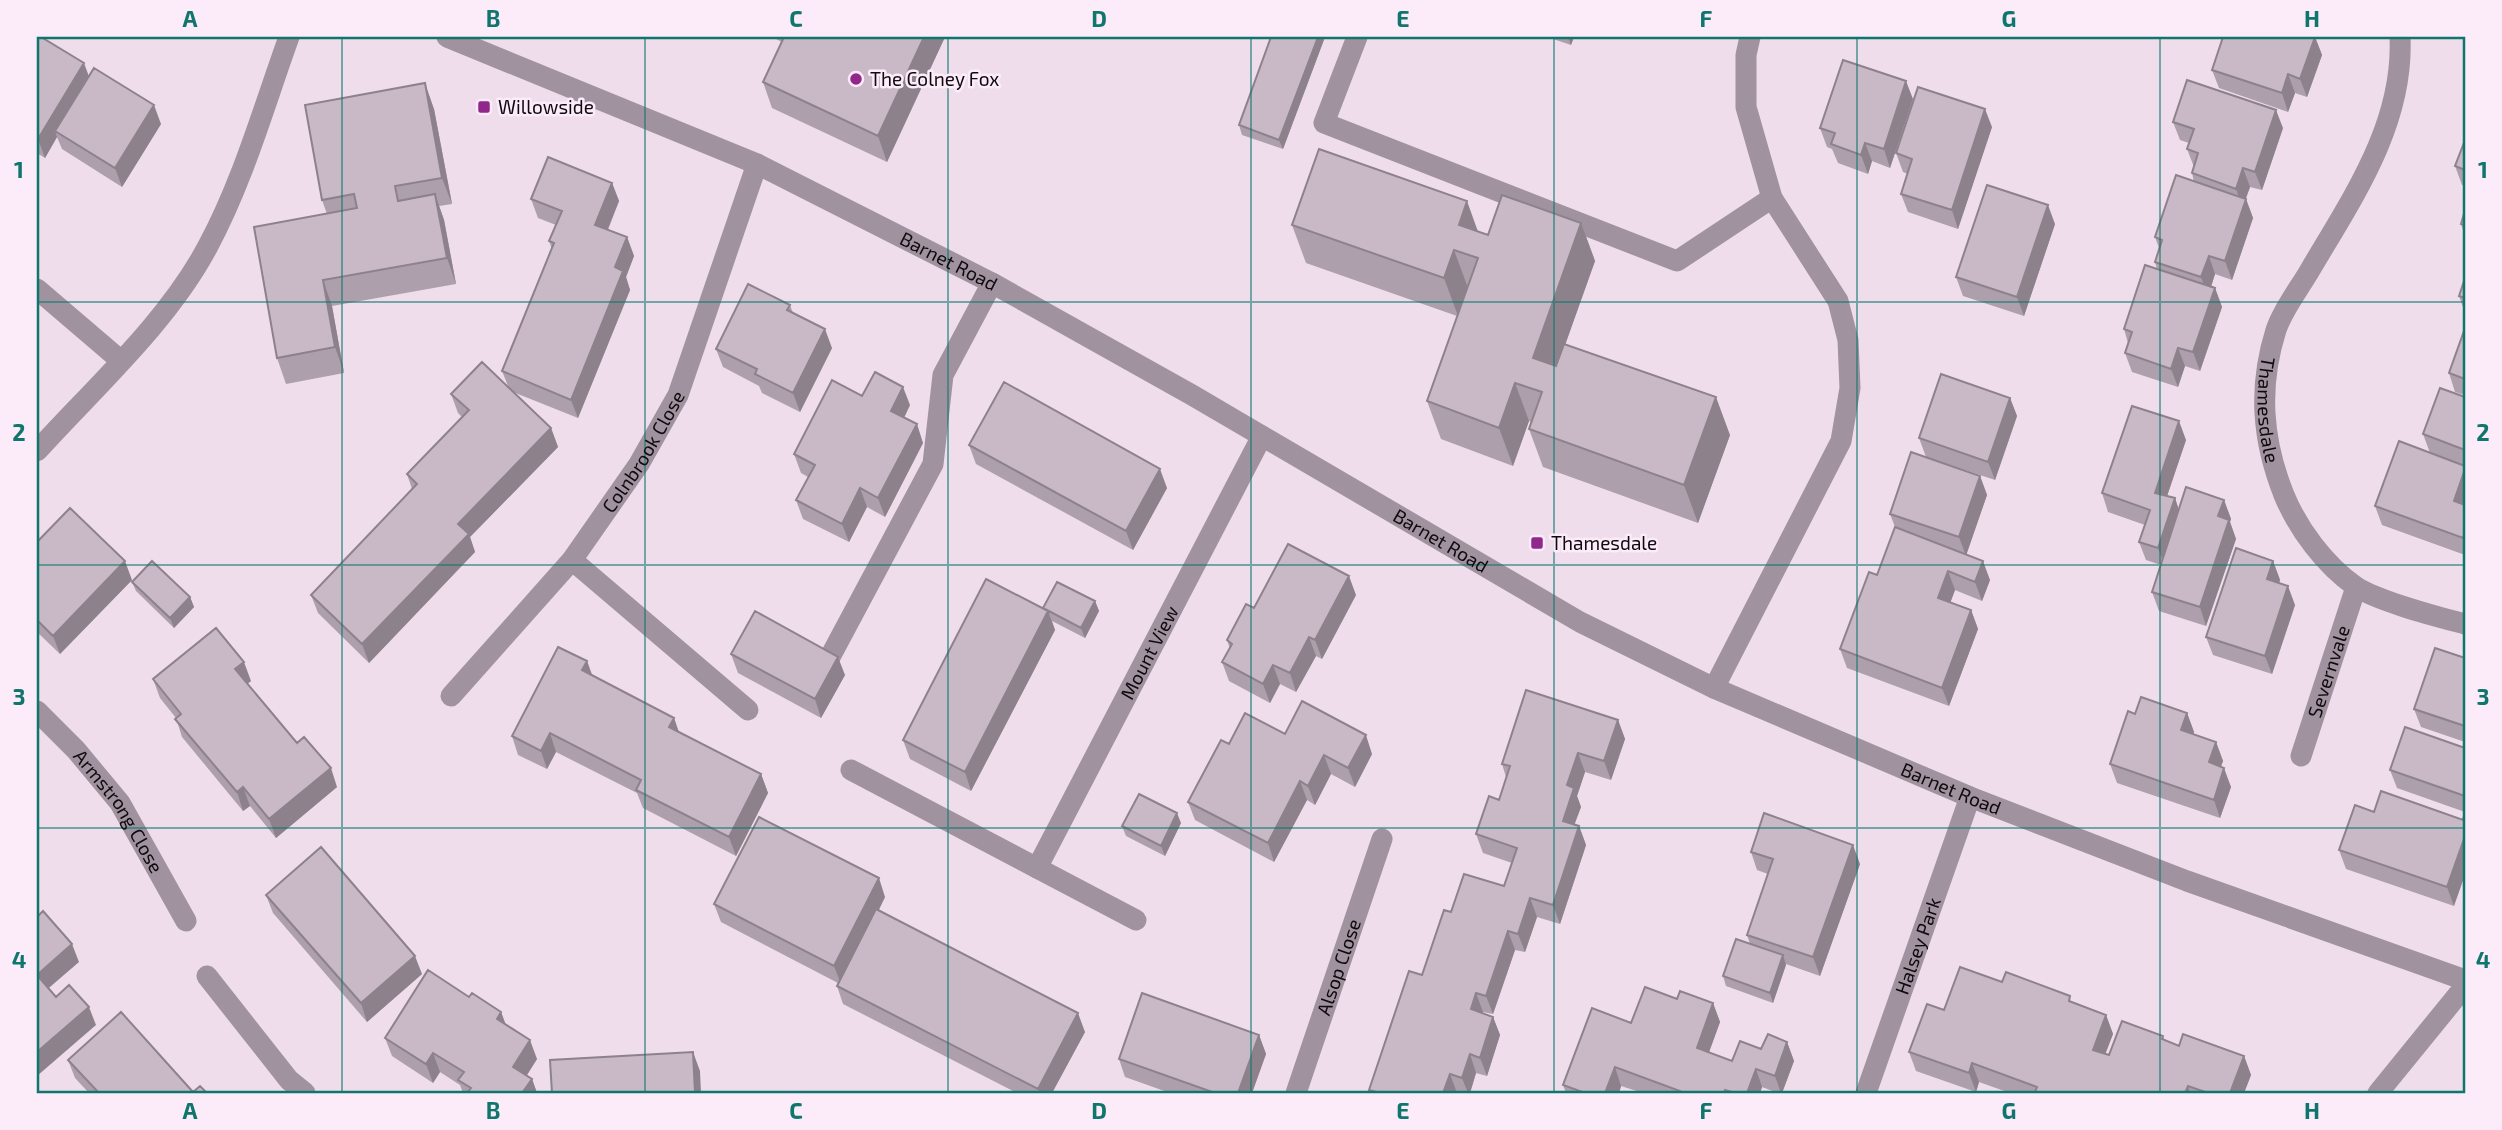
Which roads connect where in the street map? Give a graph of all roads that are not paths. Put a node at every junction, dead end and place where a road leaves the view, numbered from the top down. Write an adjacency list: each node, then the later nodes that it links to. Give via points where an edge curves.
1 (289, 37): 10 (street, via 231,198 208,248 167,308)
2 (447, 37): 6 (street, Barnet Road)
3 (1357, 37): 7 (street, via 1324,123 1665,256 1678,261)
4 (1751, 37): 7 (street, via 1746,55 1746,107)
5 (2400, 37): 14 (street, Thamesdale, via 2402,70 2377,156 2277,327 2264,379 2265,427 2274,470 2290,509 2313,546)
6 (757, 164): 8 (street, Barnet Road); 13 (street, Colnbrook Close, via 678,396 639,464)
7 (1772, 198): 17 (street, via 1838,301 1848,340 1850,388 1840,441)
8 (992, 283): 11 (street, Barnet Road); 16 (street, via 943,375 933,464)
9 (37, 289): 10 (street)
10 (120, 360): 12 (street)
11 (1262, 436): 17 (street, Barnet Road, via 1580,622); 25 (street, Mount View)
12 (37, 451)
13 (572, 561): 18 (street, Colnbrook Close); 19 (street)
14 (2356, 587): 15 (street, Thamesdale); 21 (street, Severnvale)
15 (2465, 624)
16 (831, 657)
17 (1714, 688): 23 (street, Barnet Road)
18 (451, 696)
19 (748, 710)
20 (37, 711): 27 (street, Armstrong Close, via 120,803)
21 (2301, 755)
22 (851, 770): 25 (street)
23 (1970, 797): 29 (street, Barnet Road, via 2187,881); 33 (street, Halsey Park)
24 (1382, 839): 32 (street, Alsop Close)
25 (1037, 868): 26 (street)
26 (1136, 920)
27 (186, 921)
28 (207, 976): 31 (street, via 289,1080)
29 (2465, 980)
30 (2465, 986): 34 (street)
31 (305, 1093)
32 (1296, 1093)
33 (1866, 1093)
34 (2378, 1093)

